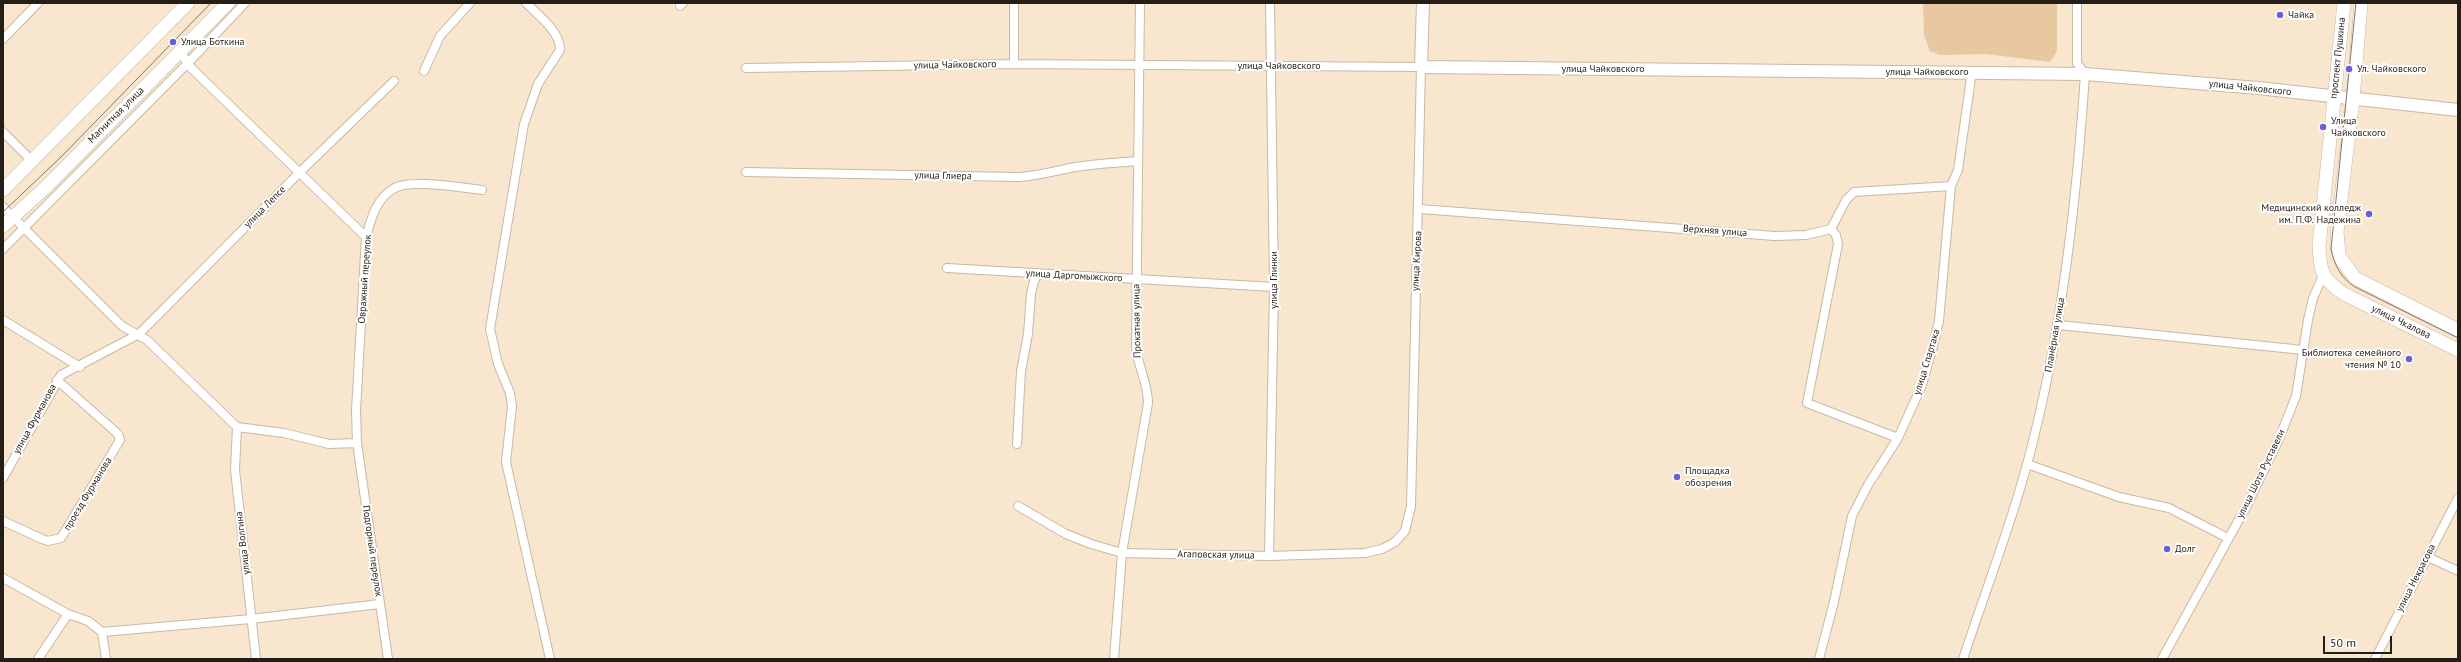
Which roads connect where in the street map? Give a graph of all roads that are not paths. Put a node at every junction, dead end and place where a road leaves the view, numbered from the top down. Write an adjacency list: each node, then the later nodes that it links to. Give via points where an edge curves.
1 (38, 3): 14 (street)
2 (188, 3): 30 (main road)
3 (228, 3): 15 (main road, Магнитная улица)
4 (245, 3): 16 (street)
5 (470, 3): 22 (street, via 440,36)
6 (526, 3): 83 (street, via 556,34 560,50 538,84 524,124 490,329 498,364 510,393 512,406 506,462)
7 (1014, 3): 17 (street)
8 (1140, 3): 18 (street, Прокатная улица)
9 (1270, 3): 19 (street, улица Глинки)
10 (1423, 3): 20 (main road, улица Кирова)
11 (2077, 3): 24 (street, Планёрная улица, via 2077,62)
12 (2344, 3): 26 (main road, проспект Пушкина)
13 (2361, 3): 27 (main road, проспект Пушкина)
14 (3, 39)
15 (181, 50): 16 (street); 39 (main road, Магнитная улица)
16 (187, 64): 32 (street); 41 (street)
17 (1014, 64): 18 (street, улица Чайковского); 21 (street, улица Чайковского)
18 (1140, 65): 19 (street, улица Чайковского); 31 (street, Прокатная улица)
19 (1269, 66): 20 (street, улица Чайковского); 50 (street, улица Глинки)
20 (1421, 67): 23 (main road, улица Чайковского); 38 (street, улица Кирова)
21 (746, 68)
22 (424, 71)
23 (1972, 72): 24 (main road, улица Чайковского); 34 (street, улица Спартака, via 1958,170)
24 (2085, 74): 26 (main road, улица Чайковского, via 2145,77); 52 (street, Планёрная улица, via 2080,144)
25 (394, 81): 32 (street, улица Лепсе)
26 (2334, 97): 27 (main road, улица Чайковского); 47 (main road, проспект Пушкина, via 2319,246)
27 (2353, 100): 28 (main road, улица Чайковского); 48 (main road, проспект Пушкина, via 2337,232 2339,256)
28 (2458, 110)
29 (3, 132): 30 (street)
30 (32, 161): 35 (main road)
31 (1138, 161): 33 (street, улица Глиера, via 1069,168 1045,175 1018,177); 49 (street, Прокатная улица)
32 (300, 172): 43 (street); 54 (street, улица Лепсе)
33 (746, 172)
34 (1951, 186): 42 (street, via 1854,192 1846,200); 60 (street, улица Спартака, via 1939,321 1922,385)
35 (3, 190)
36 (482, 190): 43 (street, Овражный переулок, via 410,184 393,188 372,215)
37 (3, 207): 39 (street)
38 (1420, 209): 42 (street, Верхняя улица, via 1775,236 1806,236); 67 (street, улица Кирова)
39 (15, 217): 40 (main road, Магнитная улица); 41 (street)
40 (3, 226)
41 (24, 227): 44 (street); 54 (street, via 122,326)
42 (1831, 229): 60 (street, via 1838,244 1807,403)
43 (366, 236): 61 (street, Овражный переулок, via 356,410)
44 (3, 249)
45 (946, 268): 46 (street, улица Даргомыжского)
46 (1039, 273): 49 (street, улица Даргомыжского); 62 (street, via 1030,294 1028,334 1021,371)
47 (2323, 276): 55 (street, улица Шота Руставели, via 2313,298); 56 (main road, улица Чкалова, via 2330,285 2344,294)
48 (2355, 278): 53 (main road, улица Чкалова)
49 (1136, 279): 50 (street, улица Даргомыжского); 70 (street, Прокатная улица, via 1136,355 1146,381 1148,404)
50 (1274, 287): 71 (street, улица Глинки)
51 (3, 320): 57 (street)
52 (2059, 326): 55 (street); 63 (street, Планёрная улица)
53 (2458, 330)
54 (139, 334): 57 (street, улица Фурманова); 59 (street)
55 (2303, 350): 69 (street, улица Шота Руставели, via 2296,396 2279,439)
56 (2458, 350)
57 (80, 366): 58 (street, улица Фурманова, via 66,372)
58 (57, 380): 64 (street, улица Фурманова); 68 (street, проезд Фурманова, via 120,437 61,538 48,541)
59 (237, 427): 61 (street, via 284,433 329,444); 77 (street, улица Волгина, via 235,470)
60 (1898, 438): 85 (street, улица Спартака, via 1852,516)
61 (357, 443): 75 (street, Подгорный переулок)
62 (1017, 444)
63 (2027, 464): 69 (street, via 2119,497 2169,508); 86 (street, Планёрная улица)
64 (3, 478)
65 (2458, 498): 72 (street, улица Некрасова)
66 (1018, 506): 70 (street, Агаповская улица, via 1066,534)
67 (1410, 520): 71 (street, Агаповская улица, via 1405,531 1395,542 1372,552)
68 (3, 521)
69 (2228, 538): 87 (street, улица Шота Руставели)
70 (1122, 553): 71 (street, Агаповская улица); 84 (street, Прокатная улица)
71 (1269, 556)
72 (2428, 557): 73 (street); 88 (street, улица Некрасова)
73 (2458, 571)
74 (3, 578): 76 (street)
75 (380, 604): 77 (street); 82 (street, Подгорный переулок)
76 (68, 614): 78 (street, via 88,621); 79 (street)
77 (252, 619): 78 (street); 81 (street, улица Волгина)
78 (102, 632): 80 (street)
79 (38, 659)
80 (106, 659)
81 (256, 659)
82 (388, 659)
83 (550, 659)
84 (1114, 659)
85 (1819, 659)
86 (1963, 659)
87 (2162, 659)
88 (2375, 659)

